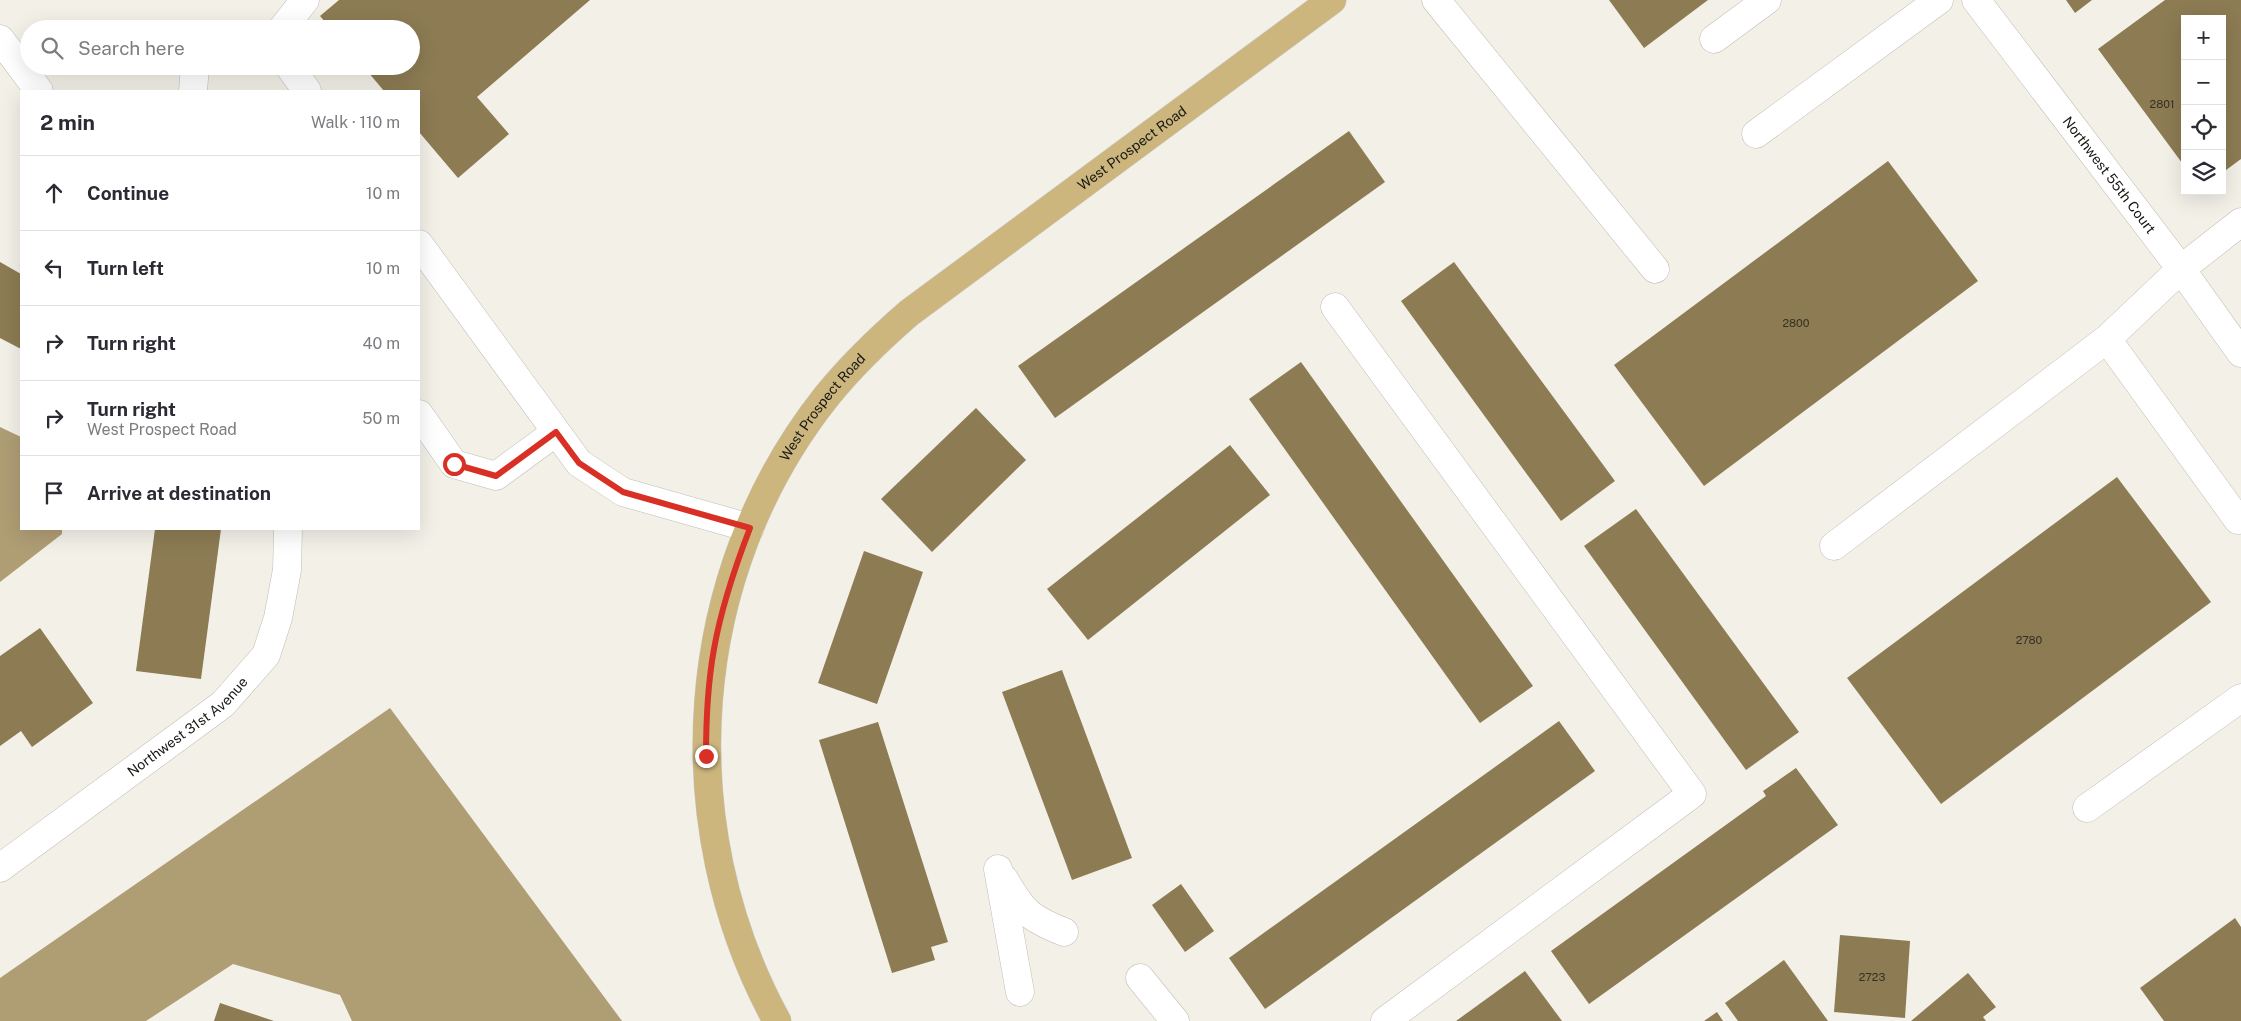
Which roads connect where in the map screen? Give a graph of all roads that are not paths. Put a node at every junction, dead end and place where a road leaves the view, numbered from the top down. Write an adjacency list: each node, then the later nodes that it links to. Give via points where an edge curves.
1 (305, 0): 7 (street)
2 (1436, 0): 20 (street)
3 (1767, 0): 9 (street)
4 (1939, 0): 17 (street)
5 (1976, 0): 21 (street, Northwest 55th Court)
6 (1320, 4): 28 (main road, West Prospect Road, via 885,333 810,419 782,464)
7 (289, 20)
8 (0, 39): 10 (street)
9 (1714, 39)
10 (20, 66)
11 (27, 75): 14 (street)
12 (194, 75): 15 (street)
13 (295, 75): 16 (street)
14 (38, 90)
15 (193, 90)
16 (306, 90)
17 (1756, 134)
18 (2241, 222): 21 (street)
19 (420, 245): 26 (street)
20 (1655, 269)
21 (2181, 269): 23 (street); 24 (street, Northwest 55th Court)
22 (1335, 307): 39 (street, via 1692,794)
23 (2107, 339): 27 (street); 30 (street)
24 (2241, 353)
25 (420, 415): 26 (street, via 454,464 496,476)
26 (556, 432): 28 (street, via 579,463 623,492)
27 (2238, 520)
28 (750, 528): 37 (main road, West Prospect Road, via 714,650 706,719 707,774 711,824 727,898 750,966)
29 (288, 530): 33 (street, Northwest 31st Avenue, via 287,570 278,618 266,655 223,704)
30 (1834, 546)
31 (2241, 698): 32 (street)
32 (2087, 808)
33 (0, 868)
34 (1064, 932): 36 (street, via 1038,922 1027,912 998,869)
35 (1140, 978): 38 (street)
36 (1020, 992)
37 (777, 1021)
38 (1175, 1021)
39 (1385, 1021)

